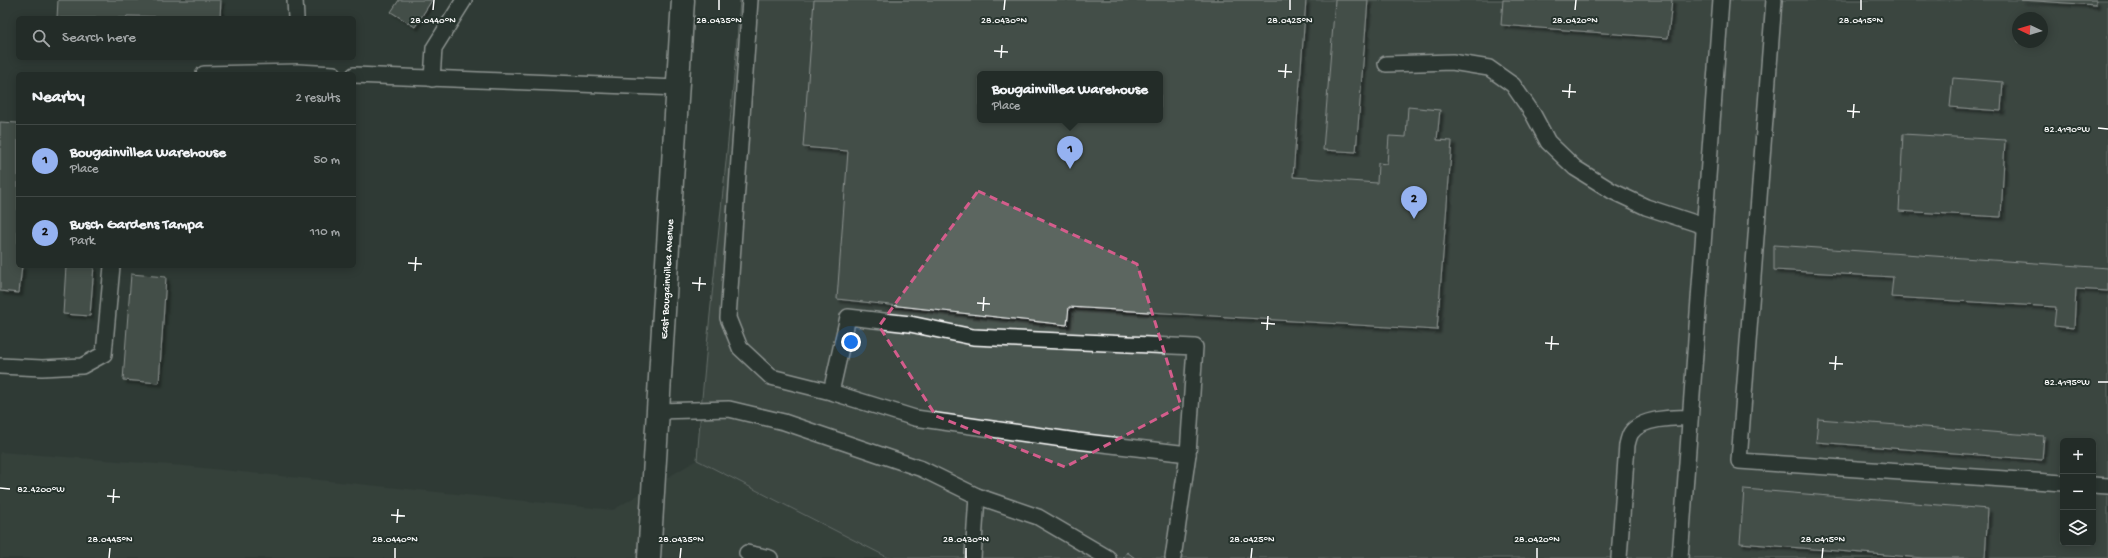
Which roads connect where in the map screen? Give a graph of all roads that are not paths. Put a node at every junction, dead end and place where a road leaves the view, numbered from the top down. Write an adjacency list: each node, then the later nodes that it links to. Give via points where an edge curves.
1 (296, 0): 7 (lane)
2 (464, 0): 13 (lane, via 434,48)
3 (683, 0): 14 (street, East Bougainvillea Avenue)
4 (750, 0): 18 (lane, via 728,318 740,348 770,377)
5 (1721, 0): 15 (lane)
6 (1774, 0): 22 (lane, via 1739,461)
7 (296, 16)
8 (1386, 64): 15 (lane, via 1452,62 1489,68 1513,85 1548,142 1575,168 1612,191 1646,207)
9 (298, 65): 10 (lane); 11 (lane)
10 (225, 72)
11 (326, 72)
12 (356, 75): 13 (lane)
13 (432, 79): 14 (lane)
14 (678, 88): 19 (street, East Bougainvillea Avenue)
15 (1704, 226): 20 (lane)
16 (112, 268): 17 (lane, via 104,354 82,366)
17 (0, 366)
18 (831, 392): 21 (lane, via 915,418); 21 (lane, via 848,317 910,324 973,337 1195,347)
19 (658, 411): 25 (lane, via 729,409 784,422 922,469); 27 (street, East Bougainvillea Avenue)
20 (1690, 418): 32 (lane, via 1673,417 1659,420 1640,426 1631,433 1627,445); 33 (lane)
21 (1188, 454): 31 (lane)
22 (2060, 483)
23 (2096, 485): 24 (lane)
24 (2108, 486)
25 (977, 496): 29 (lane); 30 (lane, via 1038,517)
26 (747, 553): 28 (lane)
27 (649, 558)
28 (770, 558)
29 (974, 558)
30 (1108, 558)
31 (1173, 558)
32 (1619, 558)
33 (1680, 558)

